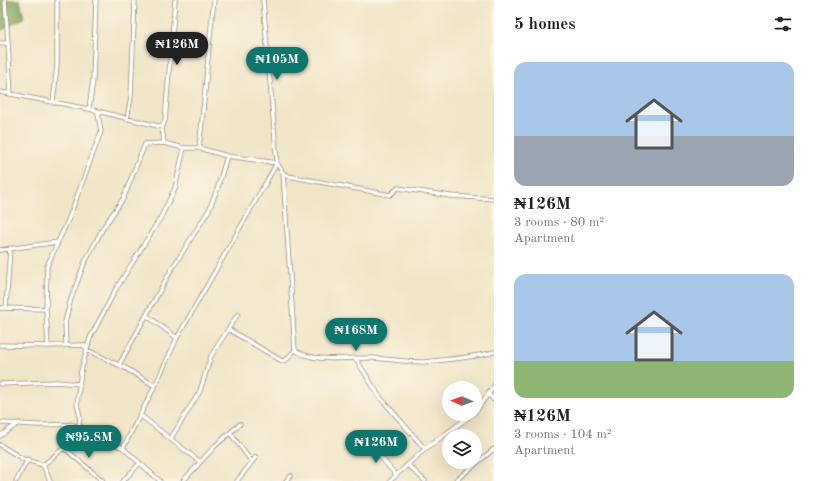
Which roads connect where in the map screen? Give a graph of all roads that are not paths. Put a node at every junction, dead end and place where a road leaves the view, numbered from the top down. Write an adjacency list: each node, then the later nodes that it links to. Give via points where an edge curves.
1 (5, 0): 9 (street)
2 (57, 0): 12 (street, via 57,65)
3 (96, 0): 13 (street, via 93,80)
4 (135, 0): 15 (street, via 131,96)
5 (175, 0): 16 (street, via 165,121)
6 (214, 0): 19 (street)
7 (263, 0): 21 (street)
8 (0, 43): 9 (street)
9 (8, 43): 11 (street)
10 (0, 92): 11 (street)
11 (11, 94): 12 (street)
12 (53, 103): 13 (street)
13 (89, 109): 14 (street)
14 (98, 113): 15 (street); 24 (street, via 101,132)
15 (127, 119): 16 (street)
16 (162, 127): 17 (street)
17 (164, 143): 18 (street); 34 (street, via 146,144 123,199 103,228 84,264 65,322)
18 (184, 148): 19 (street); 37 (street, via 175,188 112,295 90,338)
19 (199, 148): 20 (street)
20 (227, 156): 21 (street); 31 (street, via 209,210)
21 (277, 163): 22 (street); 33 (street)
22 (283, 172): 23 (street, via 288,176 390,195 398,188); 38 (street)
23 (494, 199)
24 (58, 242): 25 (street); 29 (street, via 47,266)
25 (10, 248): 26 (street); 28 (street)
26 (0, 250)
27 (0, 308): 28 (street)
28 (6, 308): 29 (street)
29 (46, 309): 36 (street)
30 (238, 314): 32 (street)
31 (146, 316): 33 (street); 41 (street)
32 (228, 329): 38 (street, via 282,360 286,360); 58 (street, via 211,356 200,390)
33 (177, 338): 44 (street)
34 (66, 344): 36 (street); 37 (street, via 84,345)
35 (0, 345): 36 (street)
36 (48, 346)
37 (87, 350): 41 (street); 43 (street)
38 (295, 350): 40 (street, via 301,354 334,359)
39 (494, 352): 40 (street, via 422,362)
40 (356, 359): 63 (street, via 379,396)
41 (119, 365): 44 (street)
42 (0, 384): 43 (street)
43 (80, 384): 55 (street, via 77,404)
44 (155, 386): 49 (street)
45 (494, 386): 46 (street)
46 (488, 394): 47 (street); 48 (street)
47 (494, 400)
48 (482, 402)
49 (140, 415): 58 (street); 62 (street)
50 (463, 421): 63 (street)
51 (19, 422): 52 (street); 53 (street, via 39,425); 57 (street)
52 (0, 423)
53 (72, 424): 55 (street); 61 (street)
54 (240, 424): 56 (street)
55 (79, 426): 62 (street)
56 (230, 433): 69 (street); 70 (street)
57 (0, 436)
58 (170, 438): 69 (street)
59 (368, 442): 74 (street)
60 (0, 445): 68 (street, via 23,459)
61 (64, 448): 72 (street); 78 (street)
62 (123, 448): 71 (street)
63 (425, 449): 73 (street)
64 (494, 449): 65 (street)
65 (490, 453): 67 (street); 86 (street)
66 (256, 457): 70 (street)
67 (494, 457)
68 (28, 459): 72 (street); 76 (street)
69 (200, 462): 81 (street)
70 (252, 462): 82 (street)
71 (140, 463): 79 (street); 80 (street)
72 (43, 465): 77 (street)
73 (408, 465): 74 (street); 85 (street)
74 (396, 475): 84 (street)
75 (290, 476): 83 (street)
76 (16, 481)
77 (50, 481)
78 (103, 481)
79 (123, 481)
80 (160, 481)
81 (183, 481)
82 (237, 481)
83 (286, 481)
84 (390, 481)
85 (425, 481)
86 (455, 481)

